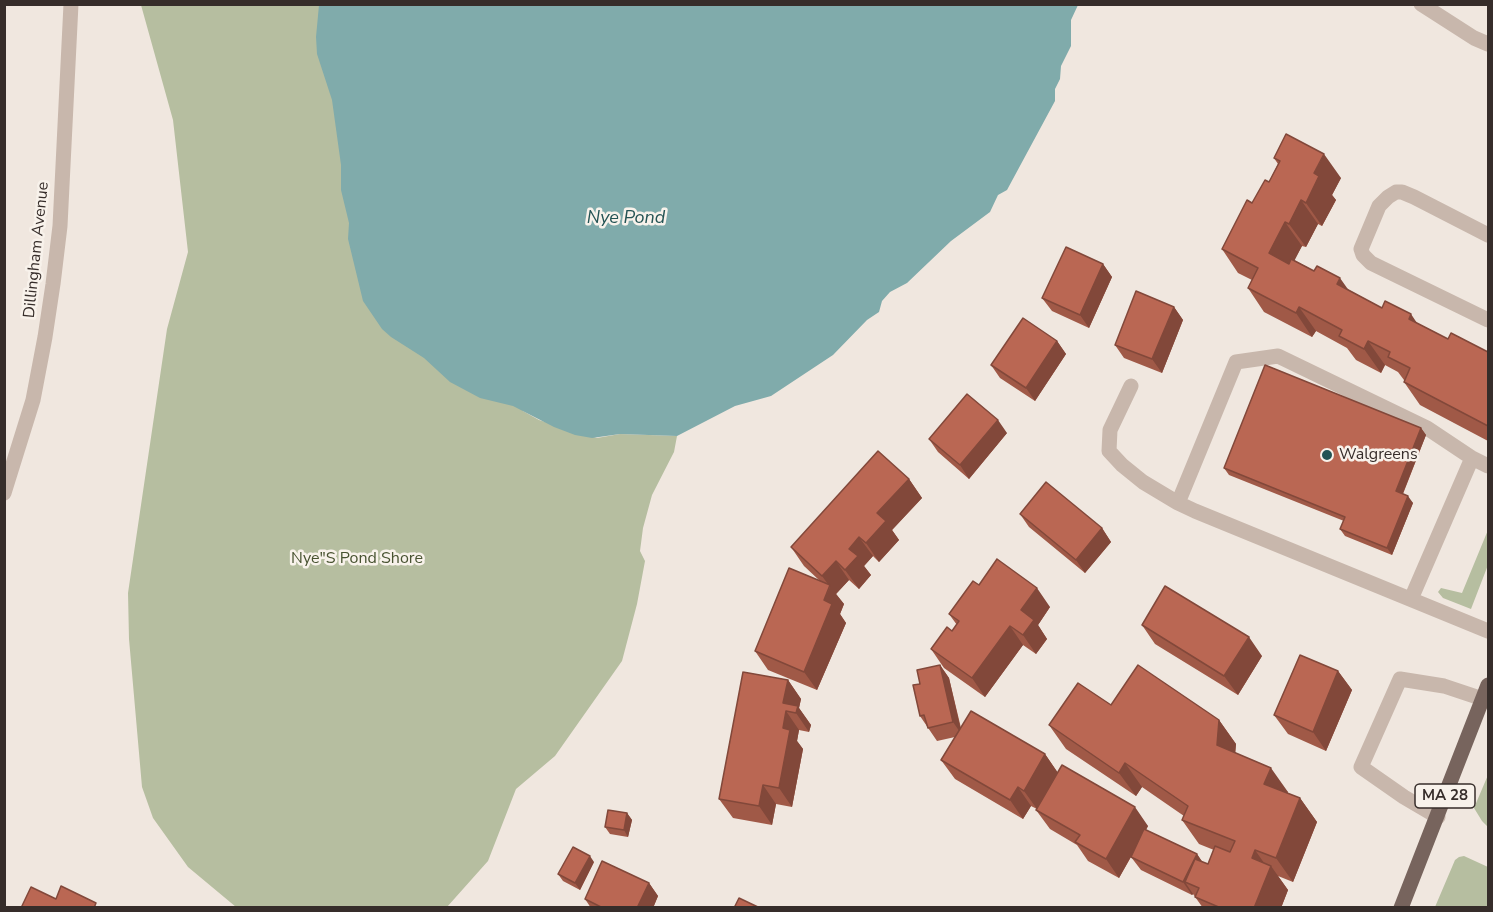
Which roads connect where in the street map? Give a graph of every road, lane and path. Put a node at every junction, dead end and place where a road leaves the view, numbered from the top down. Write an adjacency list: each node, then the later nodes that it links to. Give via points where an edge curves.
1 (71, 4): 9 (street, Dillingham Avenue, via 60,226 53,284 33,400)
2 (1421, 4): 3 (street)
3 (1488, 44)
4 (1488, 235): 5 (street, via 1414,197 1396,192 1379,206 1361,249 1371,263)
5 (1488, 320)
6 (1131, 386): 10 (street, via 1110,430 1108,451 1143,482)
7 (1472, 458): 8 (street); 10 (street, via 1427,428 1278,356 1236,362); 11 (street)
8 (1488, 465)
9 (4, 493)
10 (1178, 502): 11 (street)
11 (1411, 599): 12 (street)
12 (1488, 631)
13 (1486, 692): 14 (main road, MA 28); 14 (street, via 1400,679 1361,767)
14 (1438, 817): 15 (main road, MA 28)
15 (1401, 908)

